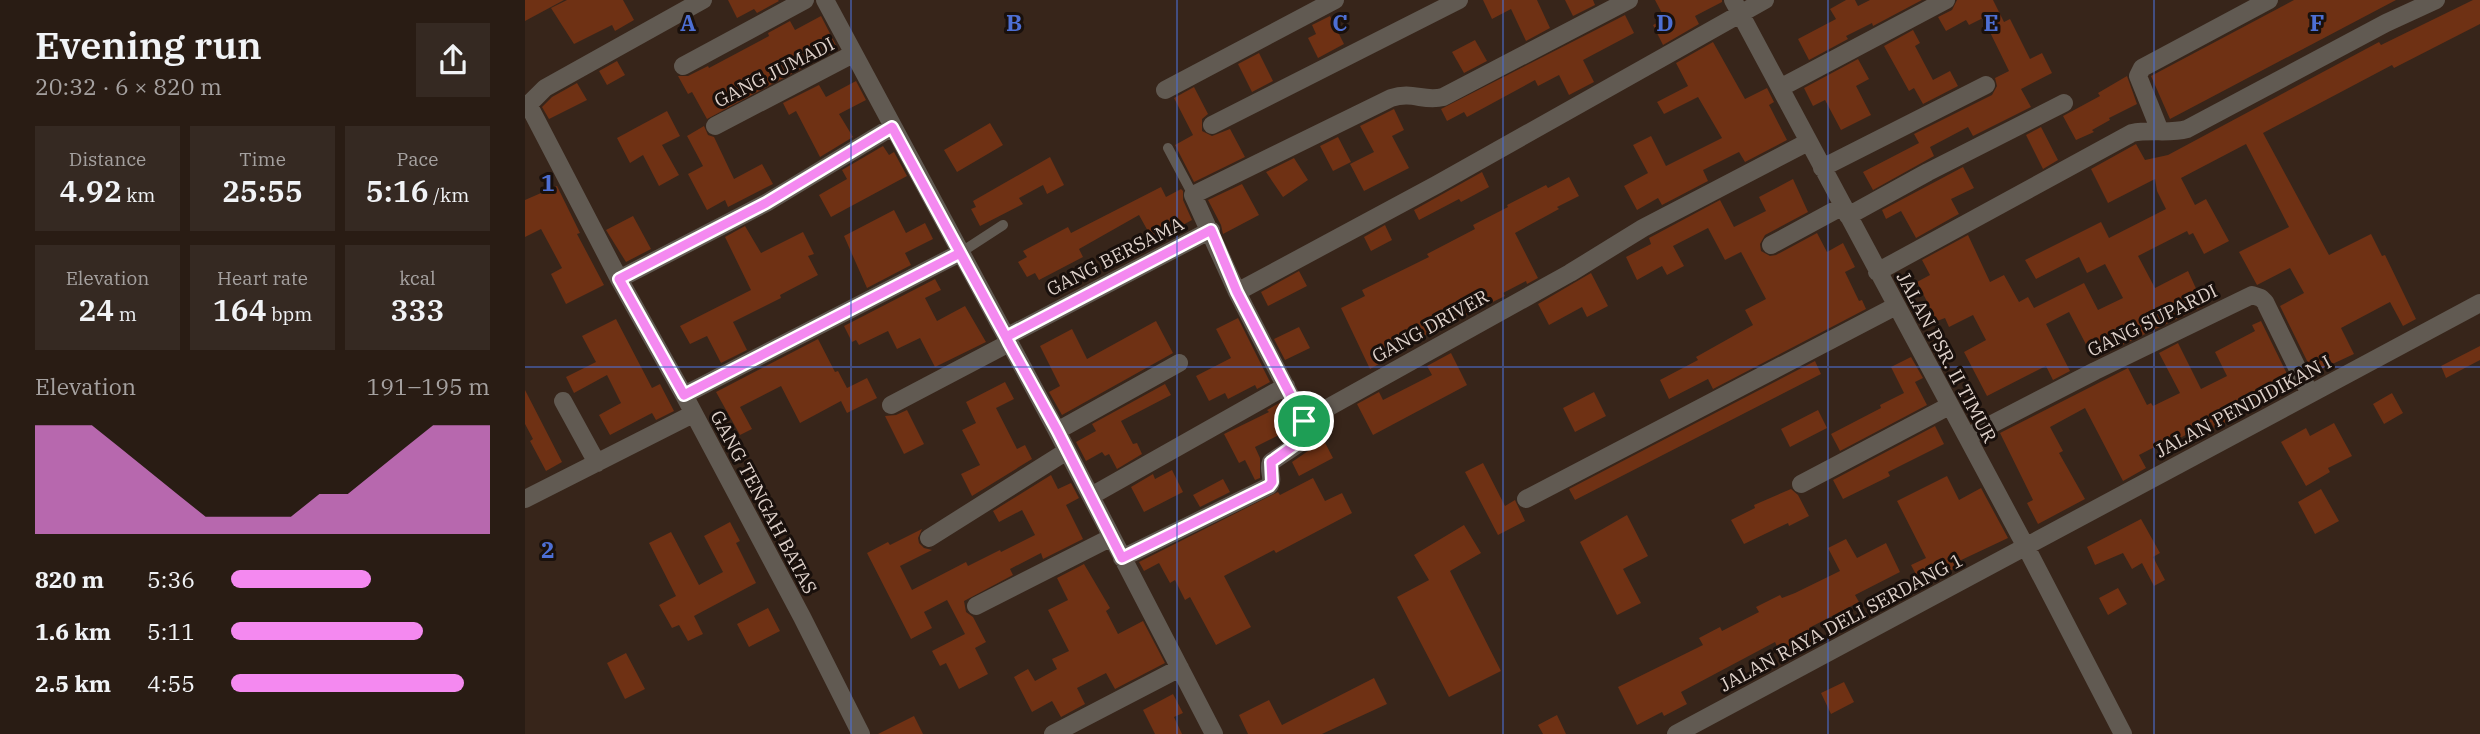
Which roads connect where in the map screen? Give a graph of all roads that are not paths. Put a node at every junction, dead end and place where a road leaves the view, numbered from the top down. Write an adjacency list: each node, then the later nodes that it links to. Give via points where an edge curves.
1 (703, 0): 18 (street, via 545,88)
2 (805, 0): 13 (street)
3 (825, 0): 12 (street)
4 (1335, 0): 16 (street)
5 (1459, 0): 19 (street)
6 (1629, 0): 26 (street, GANG BERSAMA, via 1443,97 1400,95)
7 (1765, 0): 11 (street)
8 (1946, 0): 15 (street)
9 (2269, 0): 22 (street, via 2142,68 2138,76)
10 (2428, 1): 22 (street, via 2187,129)
11 (1737, 7): 15 (street, JALAN PSR. II TIMUR); 34 (street, via 1448,179)
12 (853, 54): 20 (street, GANG JUMADI); 21 (street)
13 (683, 66)
14 (1986, 85): 25 (street)
15 (1780, 88): 23 (street, JALAN PSR. II TIMUR)
16 (1165, 90)
17 (2064, 103): 27 (street)
18 (527, 107): 33 (street, GANG TENGAH BATAS)
19 (1212, 125)
20 (715, 126)
21 (892, 127): 31 (street); 33 (street, via 766,203)
22 (2160, 131): 32 (street, via 2132,133)
23 (1808, 142): 25 (street, JALAN PSR. II TIMUR); 46 (street, GANG DRIVER, via 1643,228 1570,274)
24 (1168, 148): 26 (lane)
25 (1822, 168): 27 (street, JALAN PSR. II TIMUR)
26 (1193, 195): 29 (street, GANG BERSAMA)
27 (1845, 211): 30 (street); 32 (street, JALAN PSR. II TIMUR)
28 (1003, 225): 31 (lane)
29 (1211, 230): 34 (street); 37 (street, GANG BERSAMA)
30 (1771, 245)
31 (960, 253): 37 (street); 41 (street)
32 (1877, 272): 36 (street, JALAN PSR. II TIMUR)
33 (619, 279): 41 (street, GANG TENGAH BATAS)
34 (1237, 292): 39 (street)
35 (2480, 303): 40 (street, JALAN PENDIDIKAN I)
36 (1896, 306): 44 (street, JALAN PSR. II TIMUR); 54 (street)
37 (1007, 340): 43 (street, GANG BERSAMA); 47 (street)
38 (1179, 363): 47 (street)
39 (1286, 386): 46 (street); 52 (street)
40 (2310, 394): 48 (street, GANG SUPARDI, via 2265,302 2252,295); 57 (street, JALAN PENDIDIKAN I)
41 (684, 395): 45 (street, GANG TENGAH BATAS)
42 (563, 401): 50 (street)
43 (891, 405)
44 (1949, 406): 48 (street, JALAN PSR. II TIMUR); 51 (street)
45 (693, 414): 50 (street); 61 (street, GANG TENGAH BATAS)
46 (1304, 421): 58 (street, via 1307,436 1271,462 1269,486)
47 (1057, 430): 49 (street)
48 (1967, 437): 57 (street, JALAN PSR. II TIMUR)
49 (1067, 451): 52 (street); 56 (street)
50 (597, 463): 53 (street)
51 (1801, 484)
52 (1091, 496): 55 (street)
53 (525, 499)
54 (1526, 499)
55 (1111, 537): 58 (street); 59 (street)
56 (929, 538)
57 (2026, 547): 64 (street, JALAN RAYA DELI SERDANG 1); 65 (street, JALAN PSR. II TIMUR)
58 (1122, 558): 60 (street)
59 (976, 606)
60 (1180, 668): 62 (street); 63 (street)
61 (861, 734)
62 (1053, 734)
63 (1214, 734)
64 (1676, 734)
65 (2123, 734)

